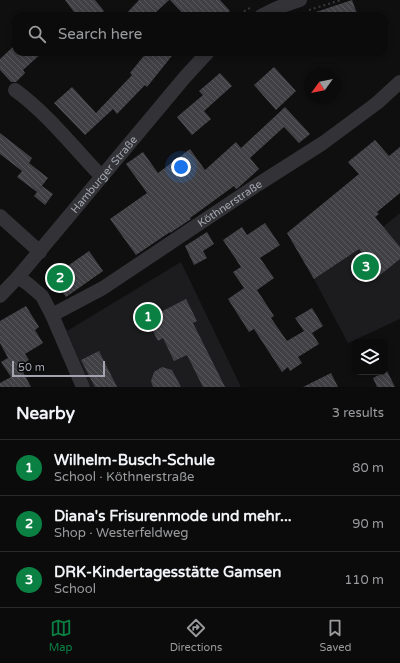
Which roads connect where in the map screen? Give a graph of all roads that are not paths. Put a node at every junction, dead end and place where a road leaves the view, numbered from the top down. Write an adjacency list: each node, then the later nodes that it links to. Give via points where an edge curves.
1 (302, 6): 2 (street, via 277,8)
2 (269, 12)
3 (204, 56): 6 (street, Hamburger Straße)
4 (400, 82): 11 (street, Köthnerstraße, via 377,103 262,188 103,288)
5 (16, 90): 6 (street, via 40,111)
6 (102, 177): 8 (street, Hamburger Straße)
7 (0, 216): 8 (street)
8 (40, 252): 9 (street, Hamburger Straße)
9 (18, 277): 10 (street, Hamburger Straße); 11 (street, via 42,296)
10 (0, 296)
11 (52, 315): 12 (street)
12 (83, 387)

